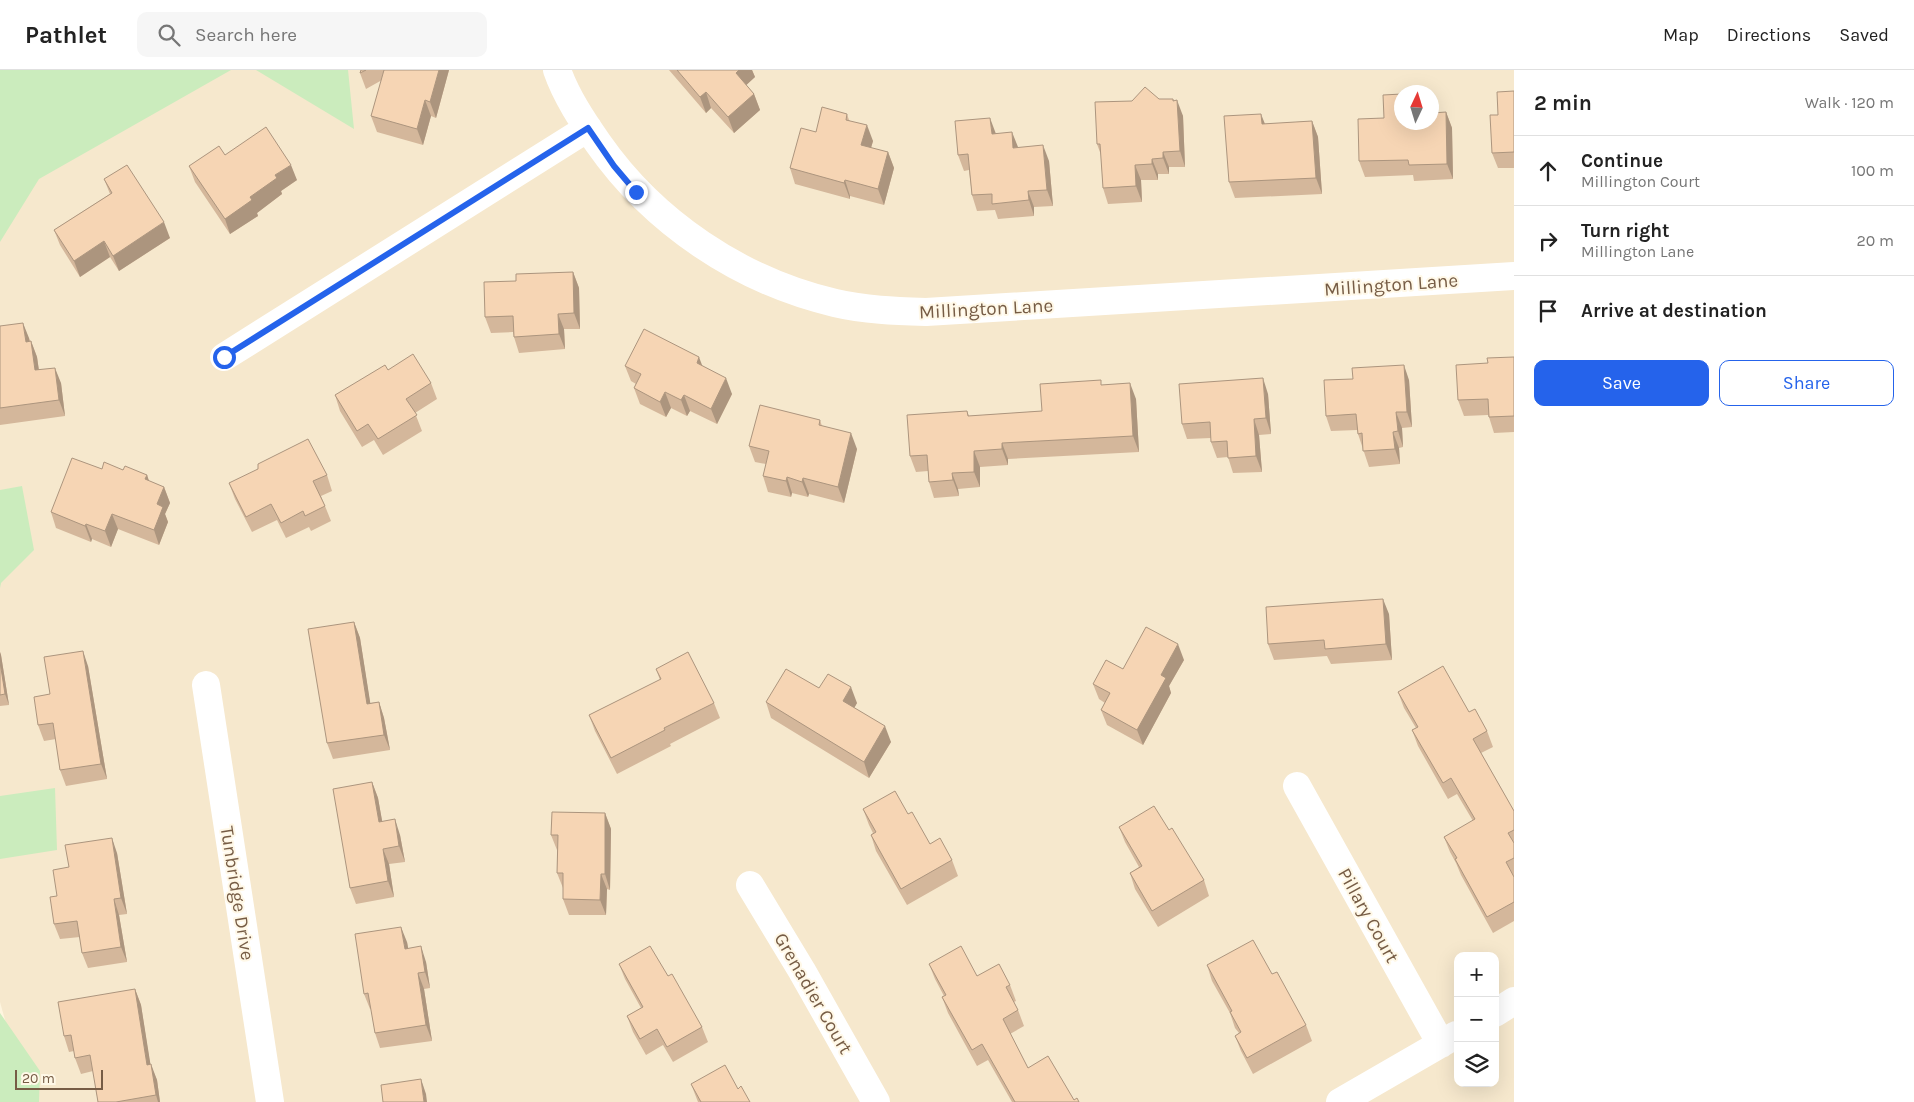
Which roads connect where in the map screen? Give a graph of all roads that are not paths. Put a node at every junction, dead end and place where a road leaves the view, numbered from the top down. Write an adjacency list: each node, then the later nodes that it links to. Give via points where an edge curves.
1 (557, 70): 2 (street, Millington Lane)
2 (588, 128): 3 (street, Millington Lane, via 636,192 694,240 738,266 788,289 886,311 926,312); 4 (street)
3 (1514, 276)
4 (224, 357)
5 (206, 685): 11 (street, Tunbridge Drive)
6 (1297, 786): 10 (street, Pillary Court)
7 (750, 885): 12 (street, Grenadier Court)
8 (1514, 1002): 9 (street)
9 (1499, 1011)
10 (1450, 1040): 13 (street)
11 (270, 1102)
12 (876, 1102)
13 (1340, 1102)

